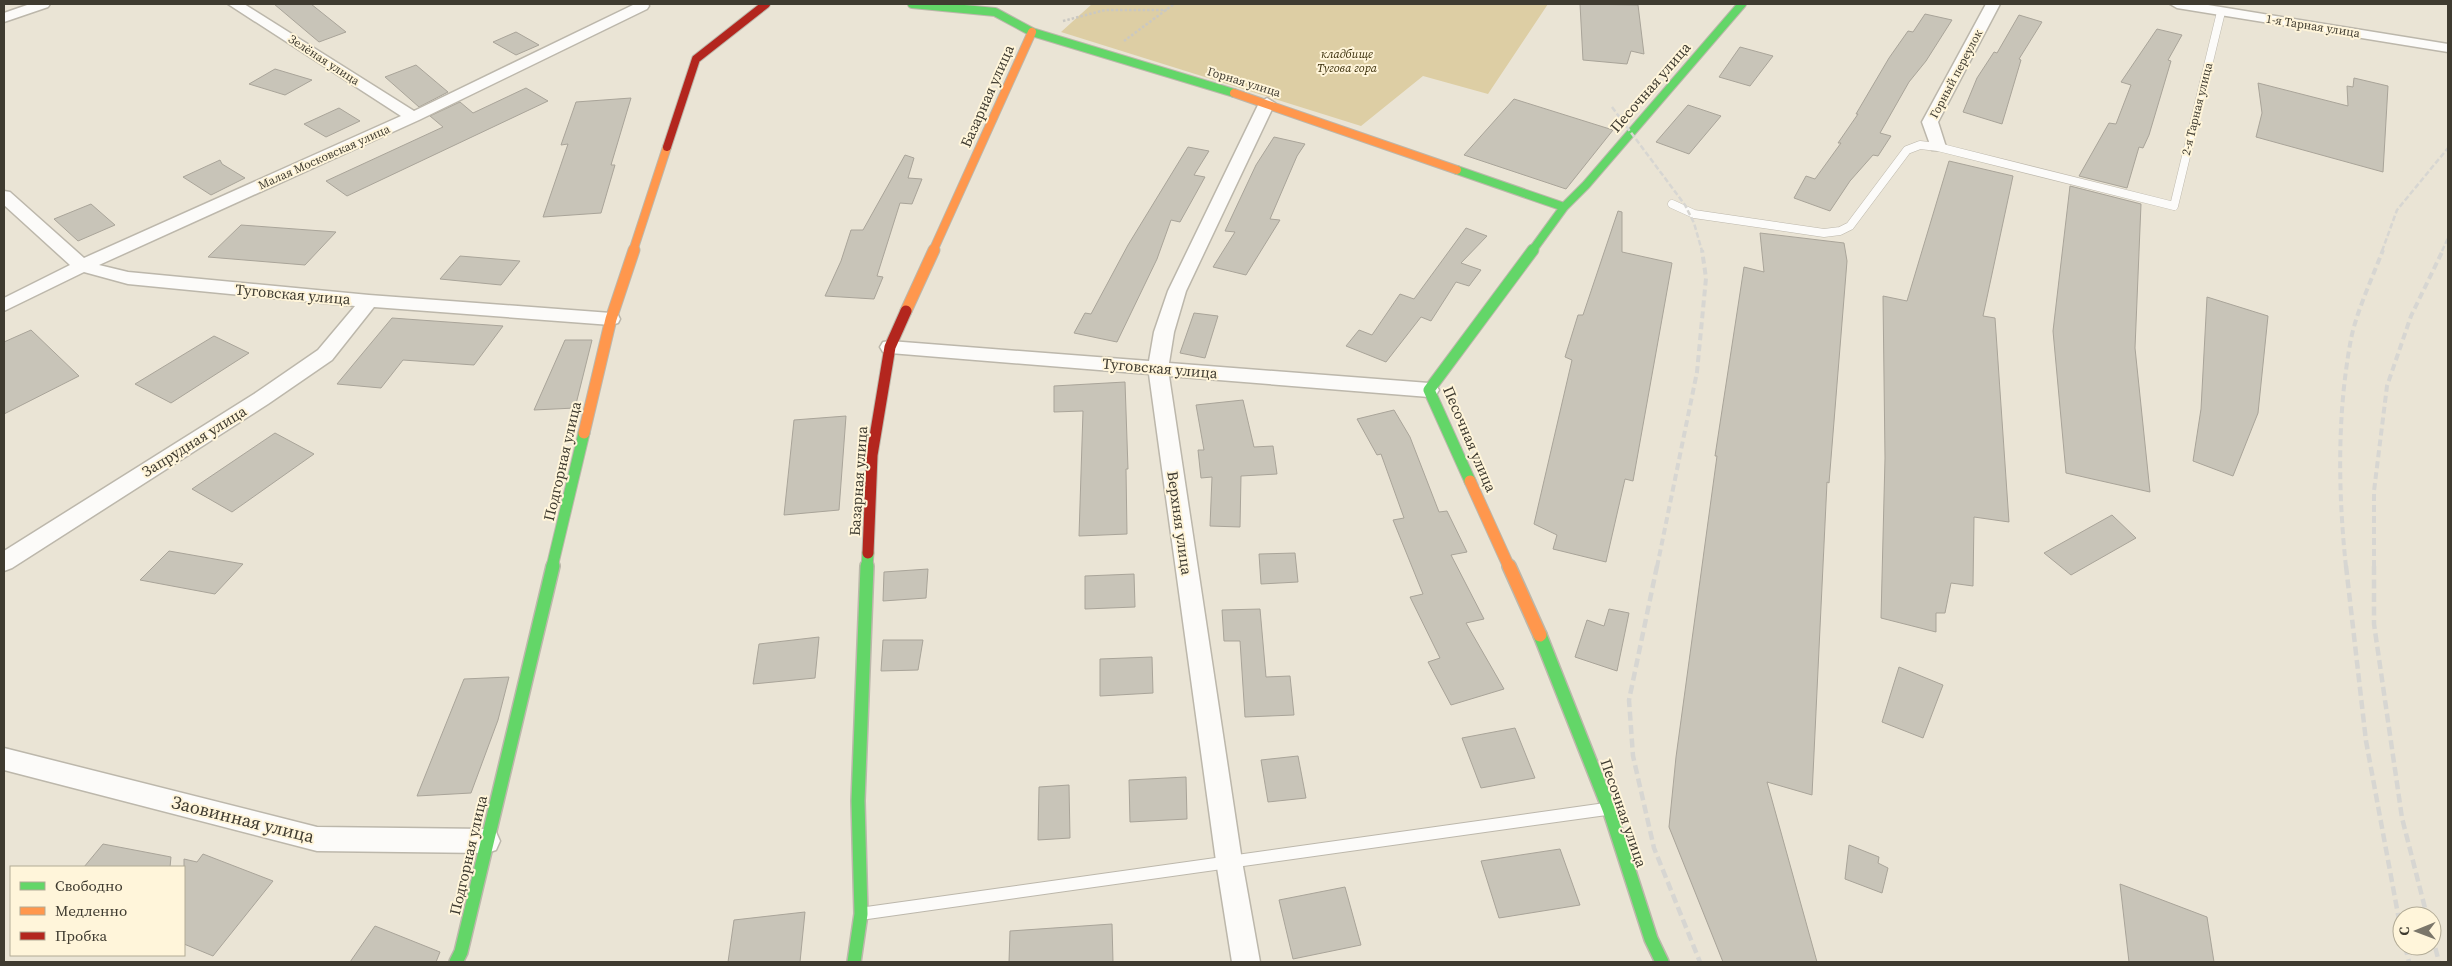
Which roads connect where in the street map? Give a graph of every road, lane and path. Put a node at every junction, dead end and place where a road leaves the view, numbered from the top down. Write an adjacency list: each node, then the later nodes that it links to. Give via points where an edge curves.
1 (43, 4): 12 (street)
2 (235, 4): 17 (street, Зелёная улица)
3 (766, 4): 25 (street, Подгорная улица, via 696,58)
4 (912, 4): 13 (street, Горная улица, via 994,12)
5 (1174, 4): 10 (path)
6 (1742, 4): 21 (street, Песочная улица)
7 (1993, 4): 18 (street, Горный переулок, via 1930,122)
8 (2177, 4): 11 (street, 1-я Тарная улица)
9 (640, 5): 17 (street, Малая Московская улица)
10 (1167, 10): 13 (path, via 1105,10); 15 (path)
11 (2221, 12): 14 (street, 1-я Тарная улица); 18 (lane, 2-я Тарная улица, via 2174,206)
12 (4, 18)
13 (1032, 32): 15 (street, Горная улица); 26 (street, Базарная улица)
14 (2448, 48)
15 (1106, 55): 16 (street, Горная улица)
16 (1267, 103): 21 (street, Горная улица); 27 (street, Верхняя улица, via 1177,291 1164,332)
17 (413, 117): 22 (street, Малая Московская улица)
18 (1938, 147): 20 (lane, via 1920,146 1907,150 1850,226 1840,231 1824,233 1694,214)
19 (4, 196): 22 (street, Туговская улица)
20 (1672, 204)
21 (1564, 207): 28 (street, Песочная улица)
22 (82, 266): 23 (street, Туговская улица, via 128,278); 24 (street, Малая Московская улица)
23 (369, 301): 25 (street, Туговская улица); 29 (street, Запрудная улица, via 325,355)
24 (4, 305)
25 (611, 319): 32 (street, Подгорная улица)
26 (890, 347): 27 (street, Туговская улица); 34 (street, Базарная улица, via 872,455 858,801)
27 (1158, 368): 28 (street, Туговская улица); 33 (street, Верхняя улица)
28 (1429, 390): 31 (street, Песочная улица, via 1552,662)
29 (4, 562)
30 (4, 759): 32 (street, Заовинная улица, via 317,839)
31 (1609, 809): 33 (lane); 38 (street, Песочная улица, via 1651,940)
32 (487, 842): 35 (street, Подгорная улица)
33 (1229, 861): 34 (lane); 37 (street, Верхняя улица)
34 (862, 914): 36 (street, Базарная улица)
35 (456, 962)
36 (854, 962)
37 (1246, 962)
38 (1662, 962)

